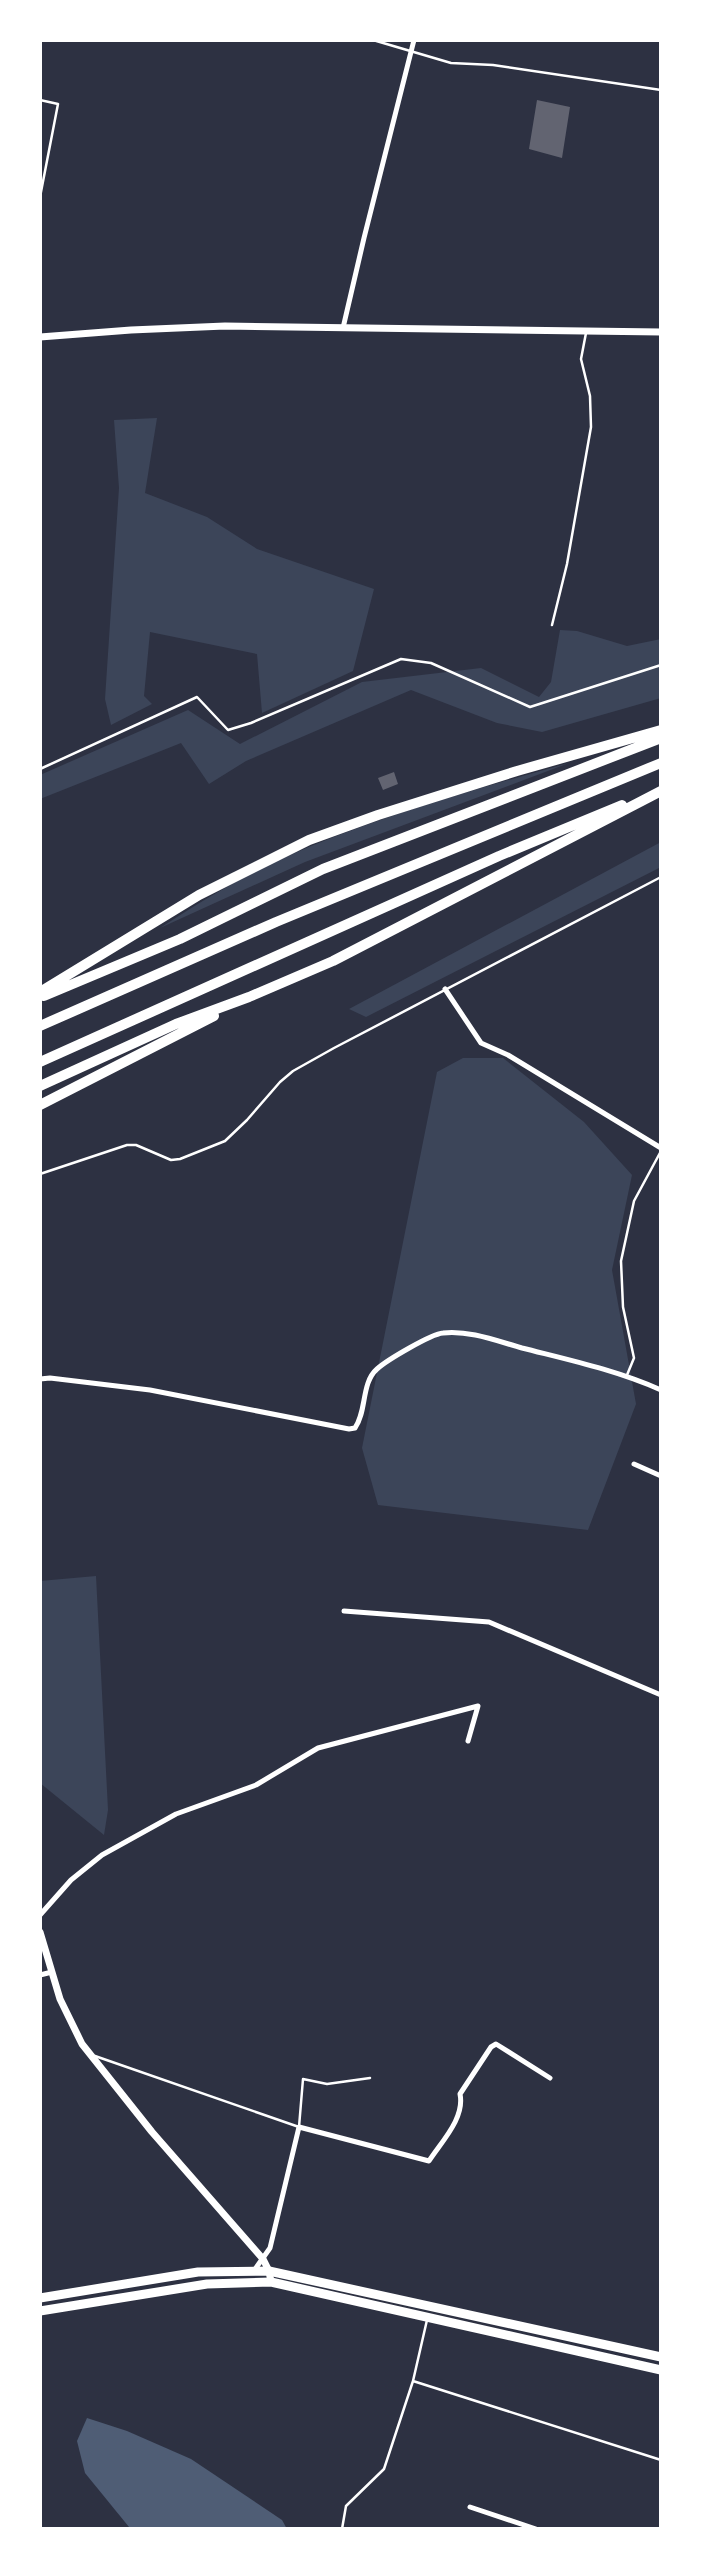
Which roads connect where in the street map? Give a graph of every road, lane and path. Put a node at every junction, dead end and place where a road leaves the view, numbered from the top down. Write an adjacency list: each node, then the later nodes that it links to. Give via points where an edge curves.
1 (373, 40): 3 (lane)
2 (414, 40): 3 (street)
3 (411, 52): 4 (lane, via 452,63); 7 (street)
4 (661, 90)
5 (40, 100): 6 (lane, via 58,104)
6 (40, 197)
7 (343, 328): 8 (street); 10 (street, via 187,327)
8 (587, 330): 9 (street); 11 (lane, via 580,359 590,396 591,427)
9 (661, 332)
10 (40, 337)
11 (552, 625)
12 (661, 665): 16 (lane, via 530,707 431,663 401,659 228,730 197,696)
13 (661, 730): 20 (highway, via 517,771 309,840 199,895)
14 (661, 738): 20 (highway, via 323,869 158,948)
15 (661, 763): 22 (highway, via 276,922)
16 (40, 769)
17 (661, 790): 21 (highway, via 333,961); 23 (highway, via 499,856)
18 (661, 877): 19 (lane)
19 (445, 989): 26 (street, via 481,1043); 27 (lane, via 293,1071 225,1141 171,1160 127,1144)
20 (40, 995)
21 (249, 997): 24 (highway, via 176,1024); 25 (highway)
22 (40, 1026)
23 (40, 1062)
24 (40, 1086)
25 (40, 1105)
26 (661, 1150): 28 (lane, via 634,1201 621,1261 622,1307 634,1358)
27 (40, 1174)
28 (627, 1375): 29 (street, via 472,1335 441,1332 375,1370 360,1420 349,1429 150,1390); 30 (street)
29 (40, 1379)
30 (661, 1390)
31 (634, 1464): 32 (street)
32 (661, 1476)
33 (344, 1611): 34 (street, via 489,1622)
34 (661, 1695)
35 (468, 1741): 36 (street, via 478,1706 318,1748 256,1785 176,1814 102,1854 71,1880)
36 (40, 1916)
37 (40, 1932): 38 (street)
38 (52, 1972): 39 (street); 40 (street, via 69,2020)
39 (40, 1975)
40 (89, 2053): 43 (lane); 44 (street)
41 (369, 2078): 43 (lane, via 327,2084 303,2080)
42 (550, 2078): 43 (street, via 496,2044 491,2047 460,2094 459,2115 429,2161)
43 (299, 2127): 44 (street, via 270,2248)
44 (263, 2259): 45 (street); 46 (street)
45 (253, 2272): 46 (main road); 47 (main road, via 198,2272)
46 (270, 2277): 48 (main road); 49 (main road); 50 (main road)
47 (40, 2298)
48 (428, 2305): 50 (lane); 51 (main road)
49 (40, 2312)
50 (428, 2318): 52 (main road); 53 (lane)
51 (661, 2357)
52 (661, 2370)
53 (413, 2381): 54 (lane); 56 (lane, via 384,2469 346,2506)
54 (661, 2460)
55 (470, 2507): 57 (street)
56 (342, 2529)
57 (536, 2529)

